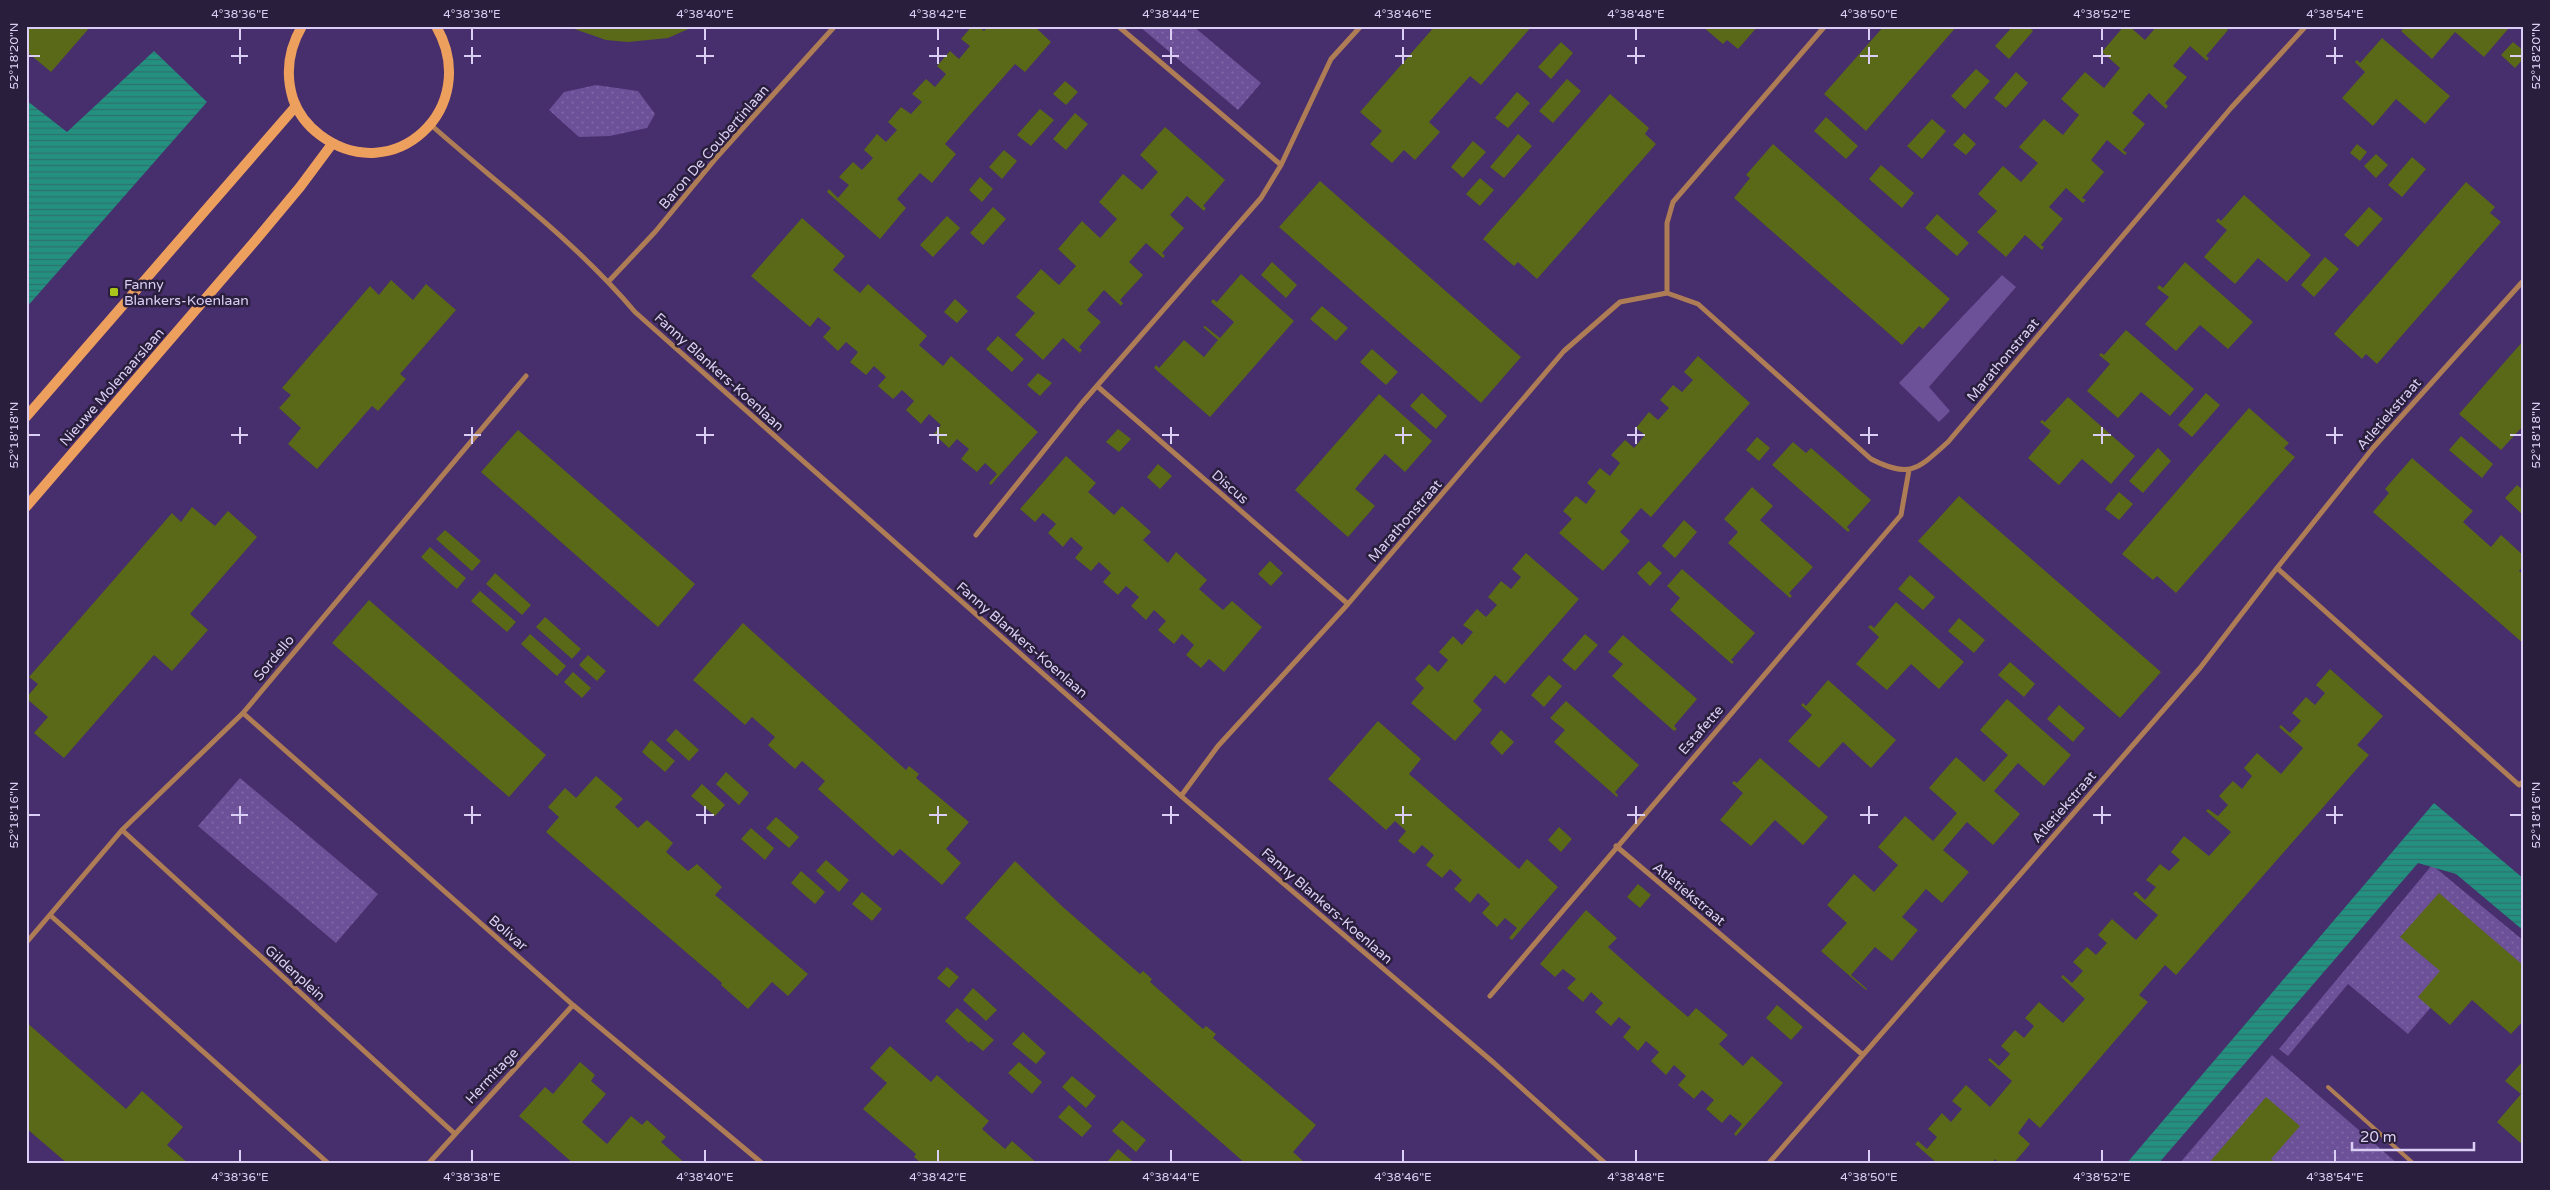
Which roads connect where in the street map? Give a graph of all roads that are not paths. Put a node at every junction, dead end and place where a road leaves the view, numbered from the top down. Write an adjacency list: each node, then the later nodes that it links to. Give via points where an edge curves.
1 (302, 26): 8 (street, via 288,62 289,85)
2 (436, 26): 9 (street, via 446,44 451,72 446,100)
3 (835, 26): 13 (street, Baron De Coubertinlaan)
4 (1118, 26): 11 (street)
5 (1361, 26): 11 (street, via 1331,60)
6 (1826, 26): 14 (street, via 1673,202 1667,223)
7 (2306, 26): 18 (street, Marathonstraat, via 2231,108 1948,442 1926,461)
8 (296, 106): 10 (street, via 311,128); 17 (street)
9 (431, 125): 10 (street, via 410,142 385,152 358,152); 13 (street, Fanny Blankers-Koenlaan)
10 (332, 144): 19 (street, Nieuwe Molenaarslaan, via 260,235)
11 (1281, 165): 16 (street, via 1261,198)
12 (2524, 280): 21 (street, Atletiekstraat, via 2373,448)
13 (609, 281): 25 (street, Fanny Blankers-Koenlaan, via 642,318)
14 (1667, 293): 18 (street, via 1698,304 1871,459 1892,470); 22 (street, Marathonstraat, via 1620,302 1564,351)
15 (526, 376): 23 (street, Sordello)
16 (1097, 386): 20 (street); 22 (street, Discus)
17 (26, 417)
18 (1909, 470): 27 (street, Estafette, via 1901,515)
19 (26, 507)
20 (976, 535)
21 (2277, 568): 24 (street, via 2519,785); 32 (street, Atletiekstraat, via 2200,668)
22 (1348, 604): 25 (street, Marathonstraat, via 1218,746)
23 (243, 713): 26 (street, Sordello); 31 (street, Bolivar)
24 (2524, 780)
25 (1181, 796): 38 (street, Fanny Blankers-Koenlaan, via 1494,1063)
26 (122, 830): 28 (street, Sordello); 34 (street, Gildenplein)
27 (1616, 846): 30 (street, Estafette); 32 (street, Atletiekstraat)
28 (50, 915): 29 (street, Sordello); 35 (street)
29 (26, 943)
30 (1490, 996)
31 (573, 1006): 34 (street, Hermitage); 37 (street, Bolivar)
32 (1863, 1055): 39 (street, Atletiekstraat)
33 (2328, 1087): 40 (lane)
34 (454, 1133): 36 (street, Hermitage)
35 (328, 1164)
36 (428, 1164)
37 (764, 1164)
38 (1606, 1164)
39 (1768, 1164)
40 (2414, 1164)

